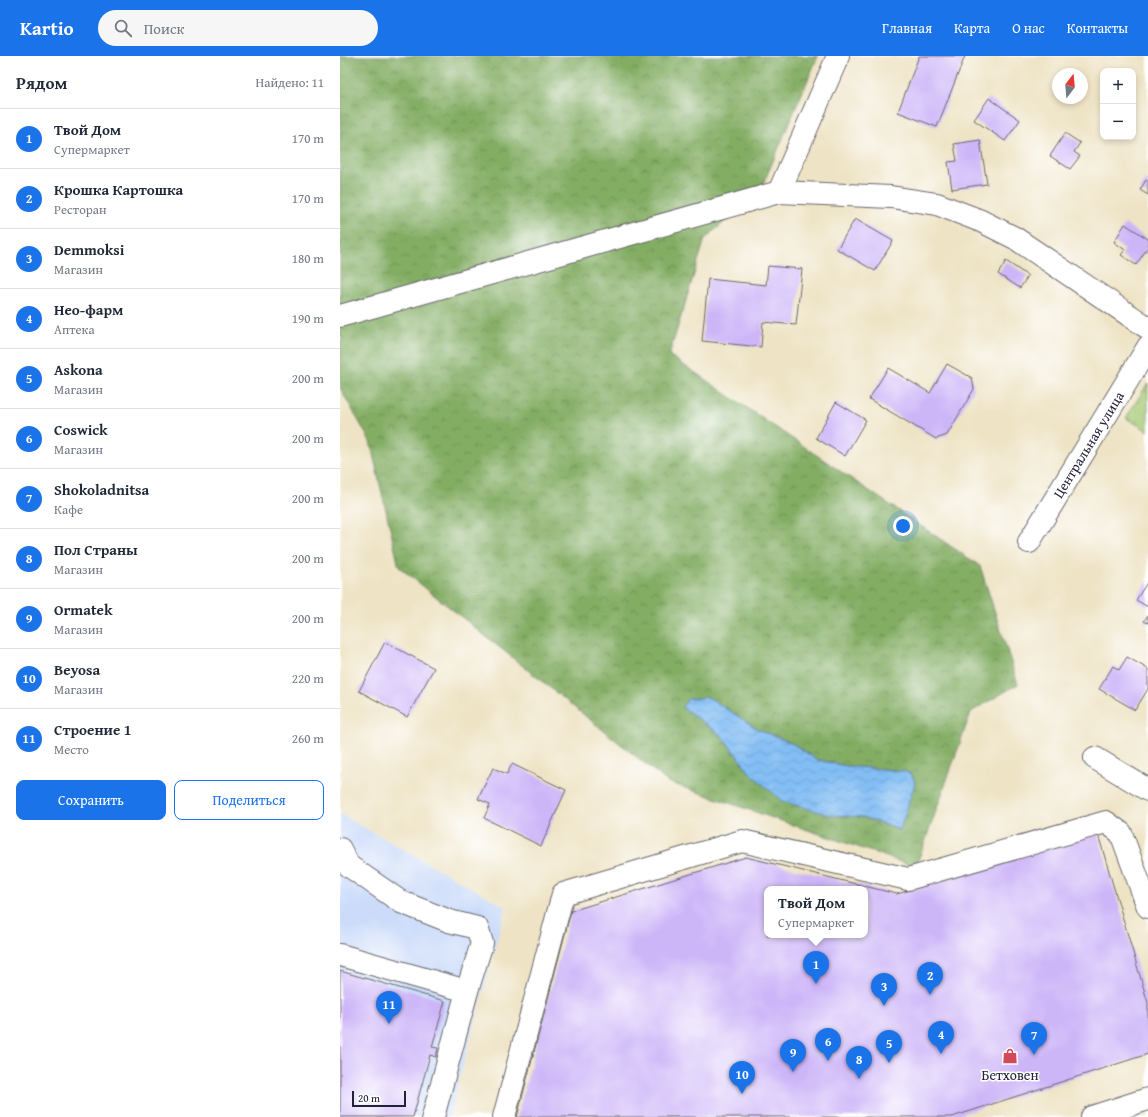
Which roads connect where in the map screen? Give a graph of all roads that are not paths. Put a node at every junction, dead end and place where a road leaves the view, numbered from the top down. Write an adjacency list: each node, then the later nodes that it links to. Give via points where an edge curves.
1 (838, 56): 2 (street)
2 (779, 192): 3 (street); 4 (street, via 891,197 937,204 1015,238)
3 (340, 316)
4 (1148, 328)
5 (1148, 347): 6 (street, Центральная улица)
6 (1029, 542)
7 (1095, 758): 8 (street)
8 (1148, 790)
9 (340, 849): 12 (street, via 349,866 401,902 477,928 482,943)
10 (1148, 906): 15 (street, via 1121,833 1106,822 908,879 742,841 563,894)
11 (340, 954): 12 (street)
12 (467, 991): 14 (street)
13 (1148, 1099): 16 (street)
14 (432, 1117)
15 (504, 1117)
16 (1092, 1117)

